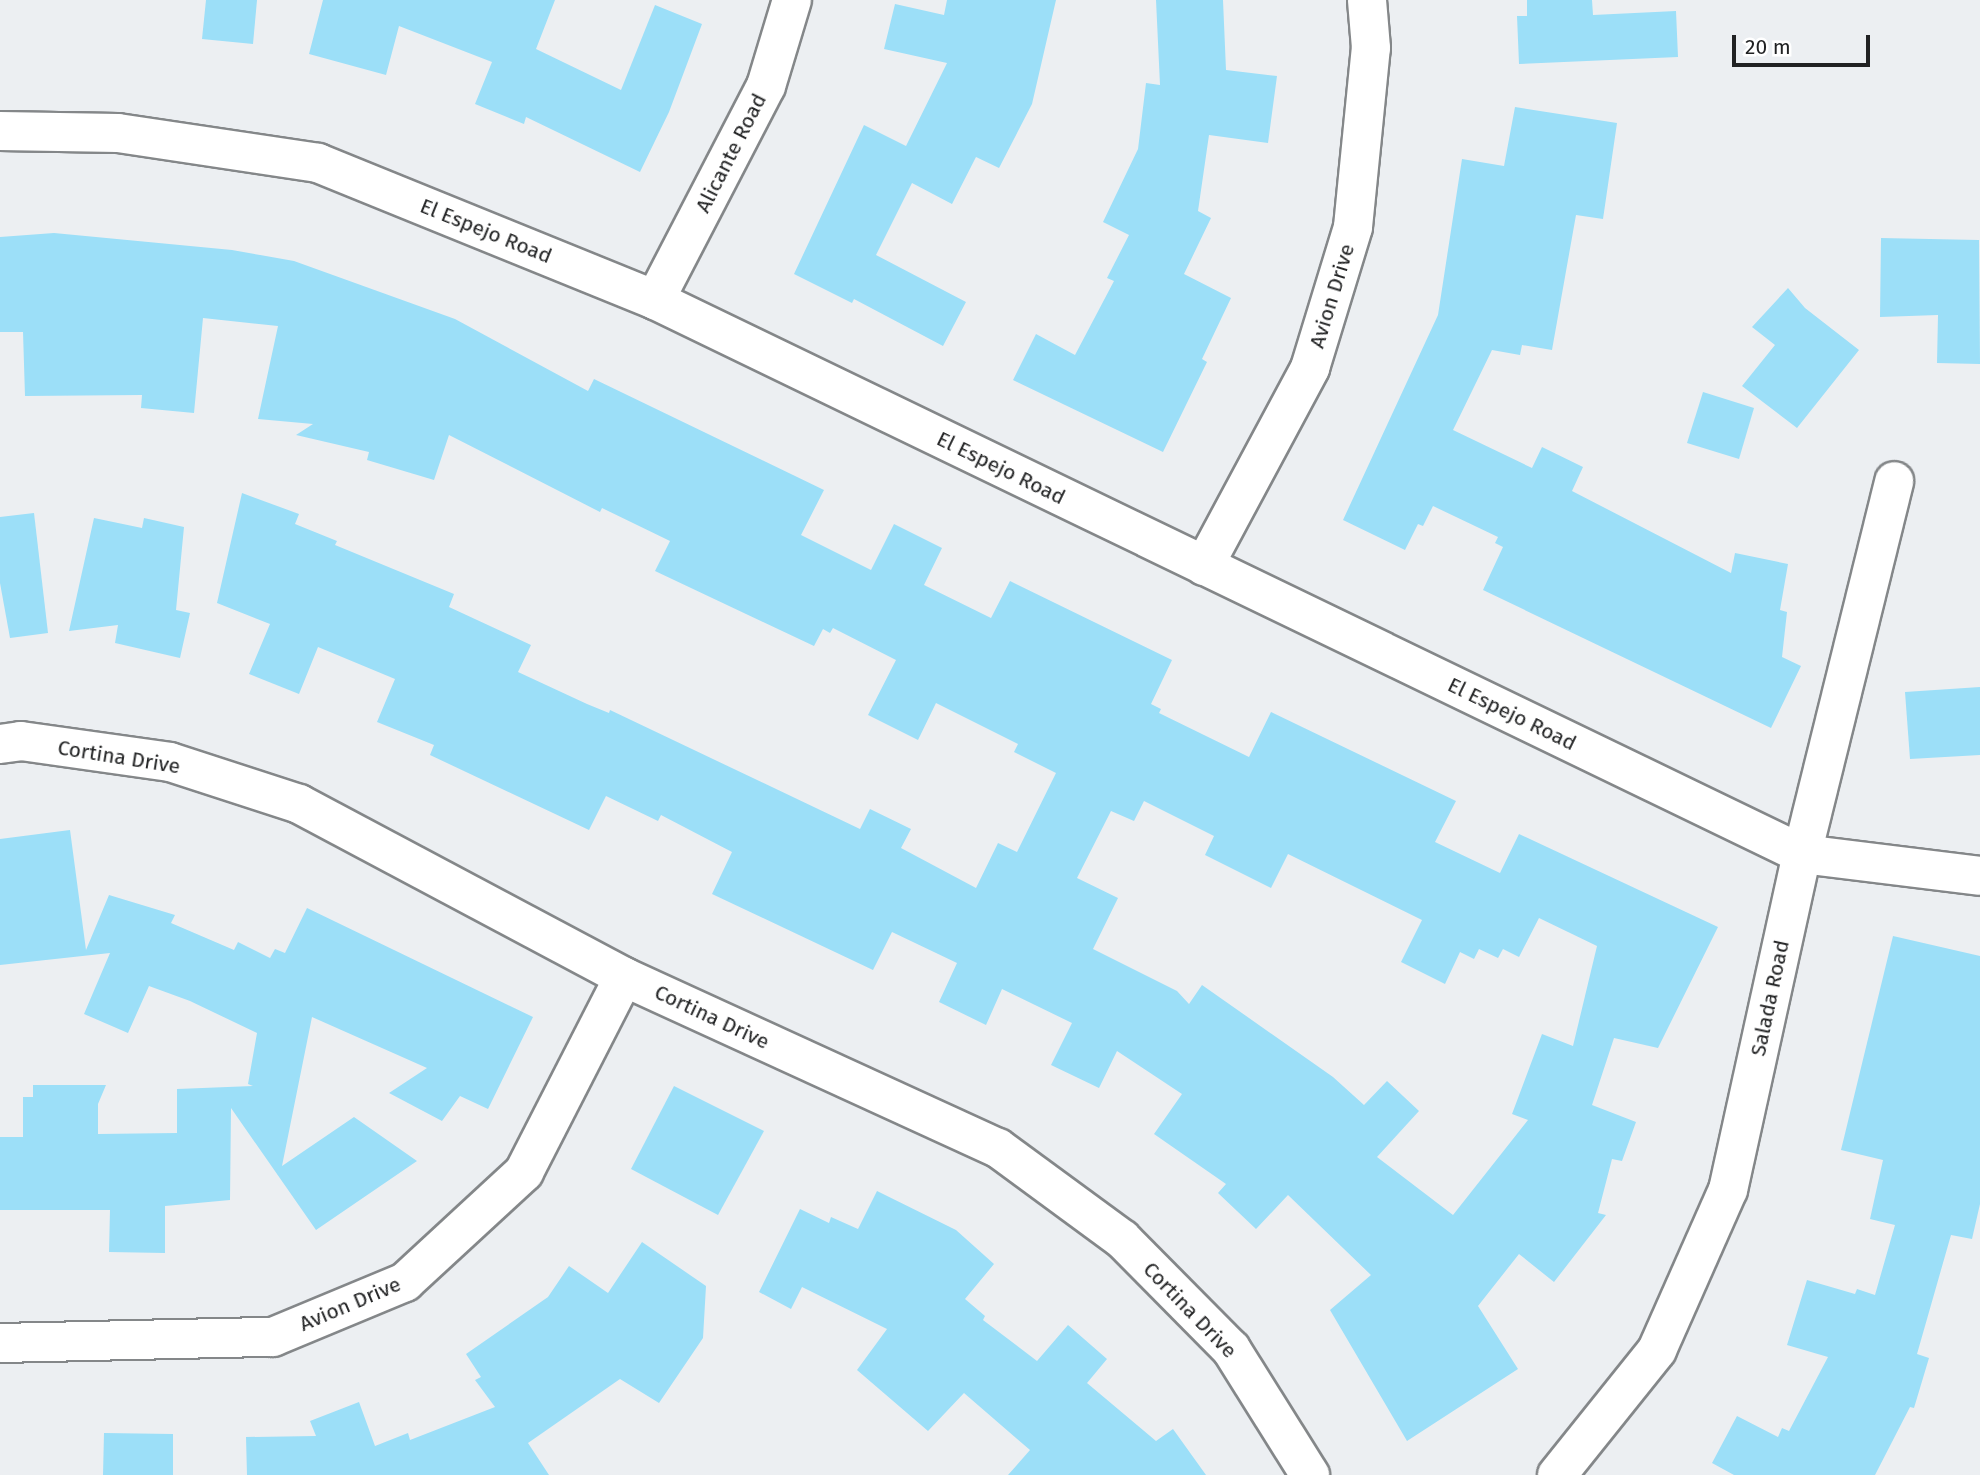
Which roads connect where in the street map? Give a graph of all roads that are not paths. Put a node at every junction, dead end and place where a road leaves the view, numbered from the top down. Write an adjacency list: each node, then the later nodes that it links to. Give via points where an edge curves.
1 (792, 0): 4 (street, Alicante Road, via 766,86)
2 (1367, 0): 6 (street, Avion Drive, via 1371,48 1353,227 1310,368)
3 (0, 131): 4 (street, El Espejo Road, via 118,133 318,163)
4 (655, 300): 6 (street, El Espejo Road)
5 (1894, 481): 8 (street, Salada Road)
6 (1204, 566): 8 (street, El Espejo Road)
7 (0, 744): 10 (street, Cortina Drive, via 20,741 170,762 299,804)
8 (1802, 854): 9 (street, El Espejo Road); 13 (street, Salada Road, via 1728,1190 1657,1350)
9 (1980, 876)
10 (624, 977): 11 (street, Avion Drive, via 524,1172 405,1282 273,1336); 12 (street, Cortina Drive, via 998,1148 1122,1239 1231,1349)
11 (0, 1343)
12 (1310, 1475)
13 (1557, 1475)

